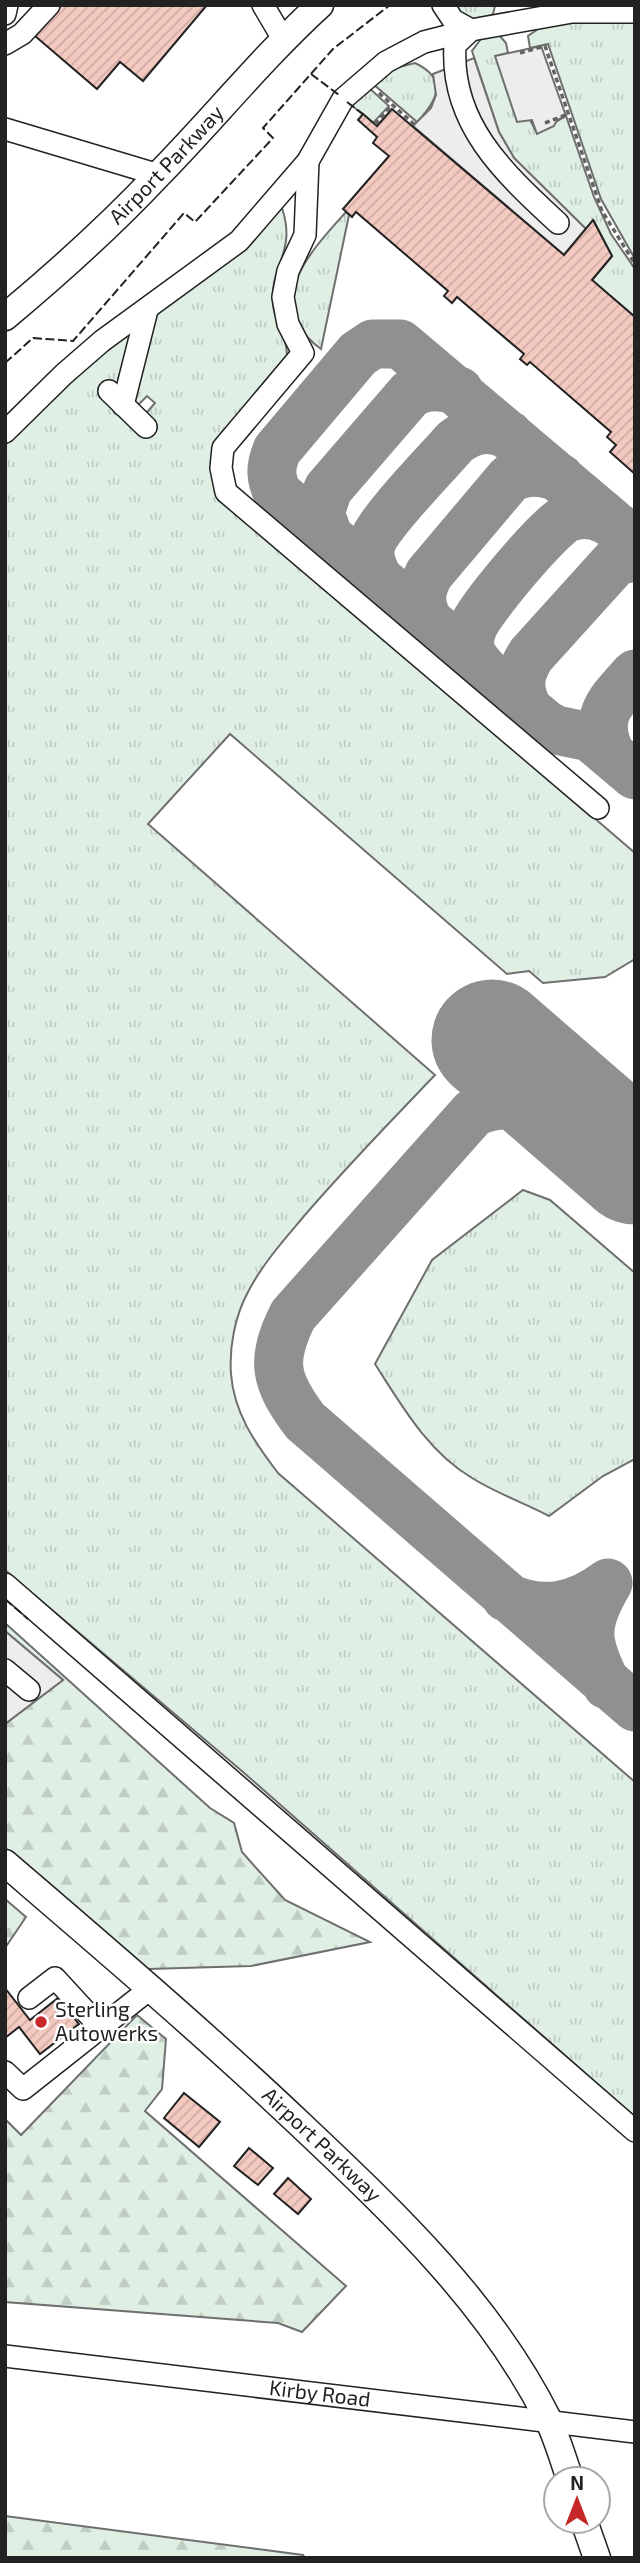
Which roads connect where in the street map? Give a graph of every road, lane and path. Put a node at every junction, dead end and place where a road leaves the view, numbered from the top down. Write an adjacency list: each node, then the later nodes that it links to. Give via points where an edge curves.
1 (7, 5): 7 (street)
2 (49, 5): 10 (street, via 22,34)
3 (263, 5): 9 (street)
4 (320, 5): 9 (main road, Airport Parkway)
5 (443, 5): 8 (street, via 453,20)
6 (635, 12): 8 (street, via 572,12)
7 (5, 14)
8 (471, 30): 12 (street, via 424,42 386,62); 21 (street, via 455,45 454,54 453,73 465,111 487,152)
9 (283, 39): 20 (main road, Airport Parkway)
10 (5, 44)
11 (520, 53): 14 (path, via 545,46)
12 (364, 81): 13 (path); 19 (street, via 343,99)
13 (393, 106): 16 (path); 17 (path)
14 (568, 114): 15 (path); 22 (path, via 602,212)
15 (545, 122)
16 (375, 124)
17 (415, 125)
18 (5, 129): 20 (street)
19 (308, 162): 23 (street, via 239,241); 27 (street, via 305,235 288,271 283,298 288,324 303,353 223,447 226,492)
20 (159, 175): 24 (main road, Airport Parkway, via 72,260)
21 (558, 223)
22 (635, 264)
23 (147, 310): 25 (street, via 116,398); 26 (street, via 64,374)
24 (5, 317)
25 (146, 426)
26 (5, 432)
27 (598, 808)
28 (5, 1584): 36 (street)
29 (5, 1670): 30 (street)
30 (29, 1690)
31 (5, 1863): 32 (main road, Airport Parkway)
32 (151, 1988): 34 (street); 38 (main road, Airport Parkway, via 335,2157 429,2252 492,2326)
33 (29, 1998): 34 (street, via 55,1978)
34 (101, 2028): 35 (street, via 23,2089)
35 (5, 2072)
36 (635, 2131)
37 (5, 2356): 38 (street, Kirby Road)
38 (550, 2422): 39 (street, Kirby Road); 40 (main road, Airport Parkway)
39 (635, 2432)
40 (565, 2465)
41 (589, 2535): 42 (main road)
42 (597, 2558)

